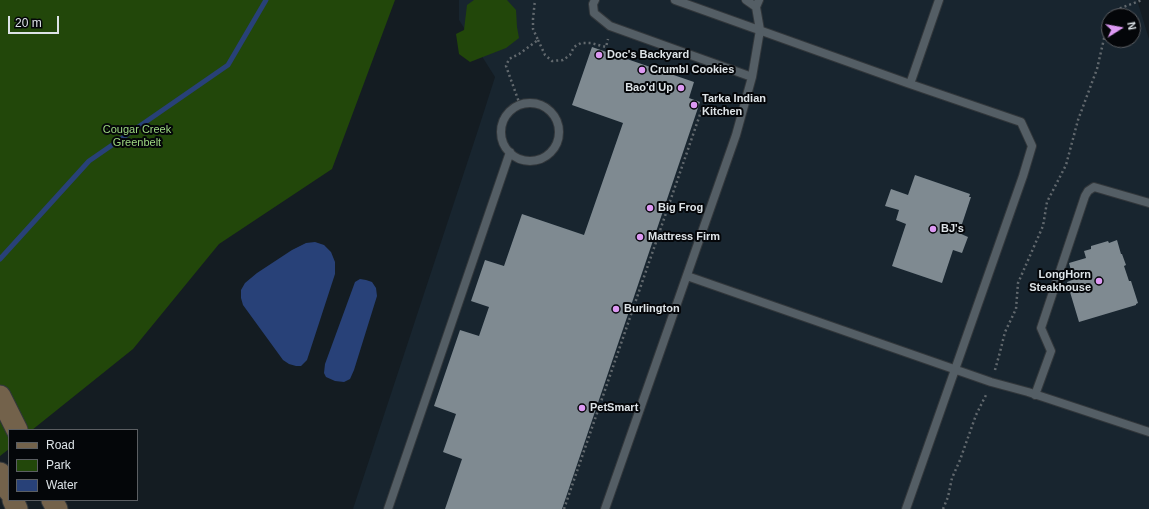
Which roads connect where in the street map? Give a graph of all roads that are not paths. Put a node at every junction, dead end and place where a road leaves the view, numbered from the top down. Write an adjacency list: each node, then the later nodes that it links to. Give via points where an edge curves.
1 (595, 0): 7 (lane, via 594,13 610,26)
2 (675, 0): 6 (lane)
3 (746, 0): 5 (lane)
4 (939, 0): 8 (lane)
5 (758, 4): 6 (lane)
6 (760, 30): 7 (lane); 8 (lane)
7 (752, 77): 11 (lane, via 736,135)
8 (910, 84): 12 (lane, via 1021,122 1032,146)
9 (510, 152): 9 (lane, via 502,136 502,126 508,113 526,103 546,107 553,114 559,130 554,148 540,159 530,161 520,159); 19 (lane)
10 (1149, 203): 13 (lane, via 1094,187 1085,196 1041,328 1051,351)
11 (687, 276): 12 (lane); 20 (lane)
12 (955, 369): 13 (lane); 21 (lane)
13 (1035, 395): 16 (lane)
14 (0, 396): 15 (street)
15 (16, 429)
16 (1149, 432)
17 (0, 472): 18 (street)
18 (8, 489)
19 (388, 509)
20 (605, 509)
21 (906, 509)

